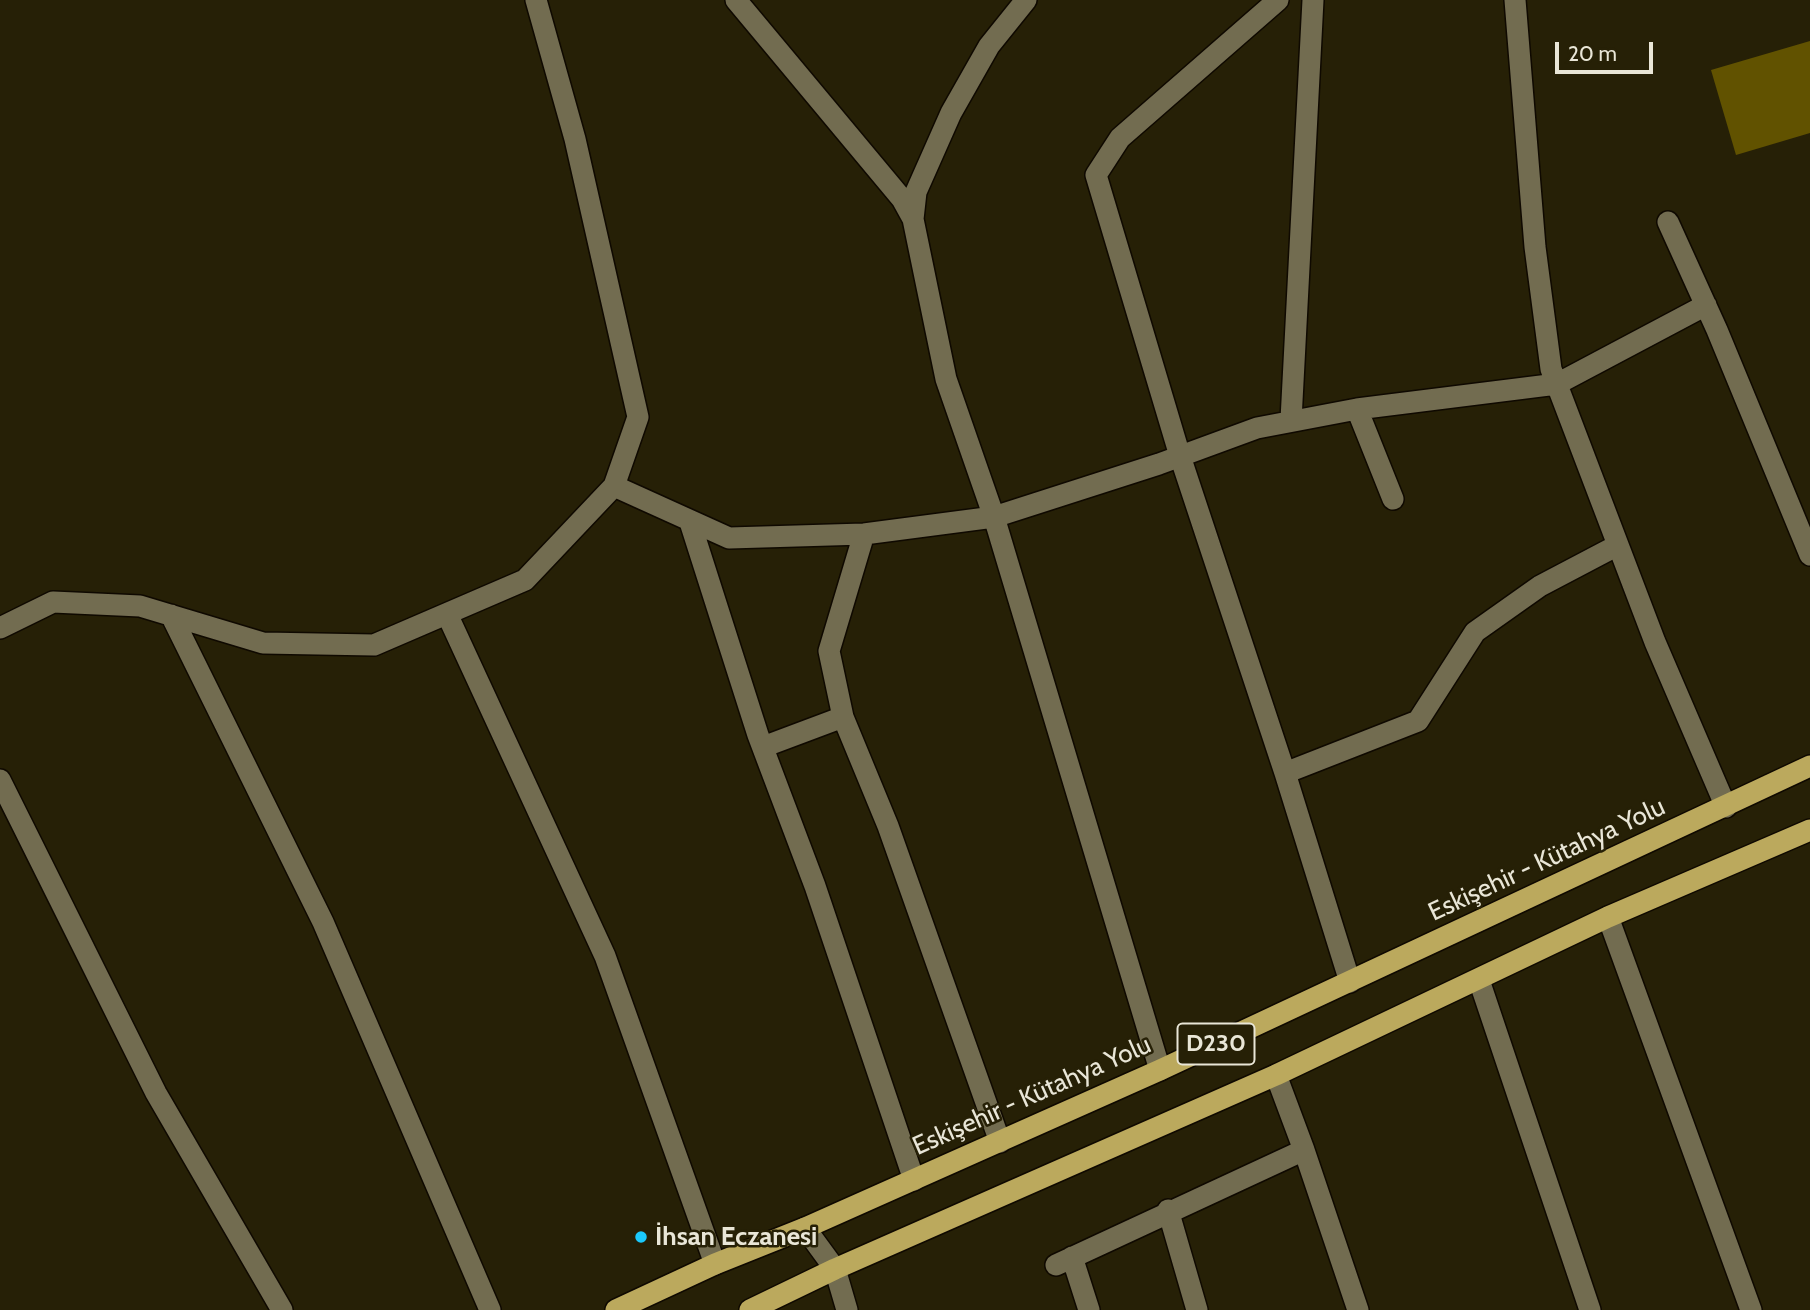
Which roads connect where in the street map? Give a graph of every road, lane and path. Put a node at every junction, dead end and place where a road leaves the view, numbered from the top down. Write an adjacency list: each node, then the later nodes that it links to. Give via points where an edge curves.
1 (536, 0): 14 (street, via 575,139 638,417)
2 (736, 0): 7 (street, via 902,199)
3 (1026, 0): 7 (street, via 989,46 951,113 916,192)
4 (1278, 0): 13 (street, via 1120,138 1096,175)
5 (1313, 0): 12 (street)
6 (1515, 0): 10 (street, via 1535,247)
7 (913, 219): 16 (street, via 946,379)
8 (1668, 222): 9 (street)
9 (1706, 305): 10 (street); 20 (street)
10 (1557, 384): 11 (street); 19 (street)
11 (1357, 409): 12 (street); 15 (street)
12 (1291, 420): 13 (street)
13 (1180, 456): 16 (street); 27 (street)
14 (614, 486): 17 (street); 21 (street, via 525,580)
15 (1393, 499)
16 (994, 517): 18 (street); 34 (street)
17 (690, 522): 18 (street, via 729,538); 25 (street)
18 (864, 534): 24 (street, via 829,651)
19 (1618, 545): 27 (street, via 1540,586 1475,632 1418,721); 29 (street)
20 (1810, 555)
21 (447, 614): 22 (street, via 374,645 263,643); 41 (street, via 605,956)
22 (171, 615): 23 (street, via 140,606 53,602); 44 (street, via 323,922)
23 (0, 628)
24 (843, 717): 25 (street); 36 (street, via 888,825)
25 (763, 747): 38 (street)
26 (1810, 766): 29 (highway, Eskişehir - Kütahya Yolu / D230)
27 (1285, 772): 33 (street)
28 (0, 779): 43 (street, via 156,1093)
29 (1726, 807): 33 (highway, Eskişehir - Kütahya Yolu / D230)
30 (1810, 830): 31 (highway, D230)
31 (1608, 917): 32 (highway, D230); 52 (street)
32 (1479, 980): 35 (highway, D230); 51 (street)
33 (1350, 982): 34 (highway, Eskişehir - Kütahya Yolu / D230)
34 (1160, 1070): 36 (highway, Eskişehir - Kütahya Yolu / D230)
35 (1276, 1075): 37 (street); 42 (highway, D230)
36 (1000, 1142): 38 (highway, Eskişehir - Kütahya Yolu / D230)
37 (1304, 1150): 39 (street); 50 (street)
38 (914, 1180): 40 (highway, Eskişehir - Kütahya Yolu / D230)
39 (1168, 1210): 48 (street, via 1064,1261); 49 (street)
40 (805, 1228): 41 (highway, Eskişehir - Kütahya Yolu / D230); 42 (street)
41 (715, 1264): 45 (highway, Eskişehir - Kütahya Yolu / D230)
42 (835, 1269): 46 (highway, D230); 47 (street)
43 (282, 1310)
44 (490, 1310)
45 (616, 1310)
46 (750, 1310)
47 (847, 1310)
48 (1089, 1310)
49 (1197, 1310)
50 (1358, 1310)
51 (1590, 1310)
52 (1751, 1310)

